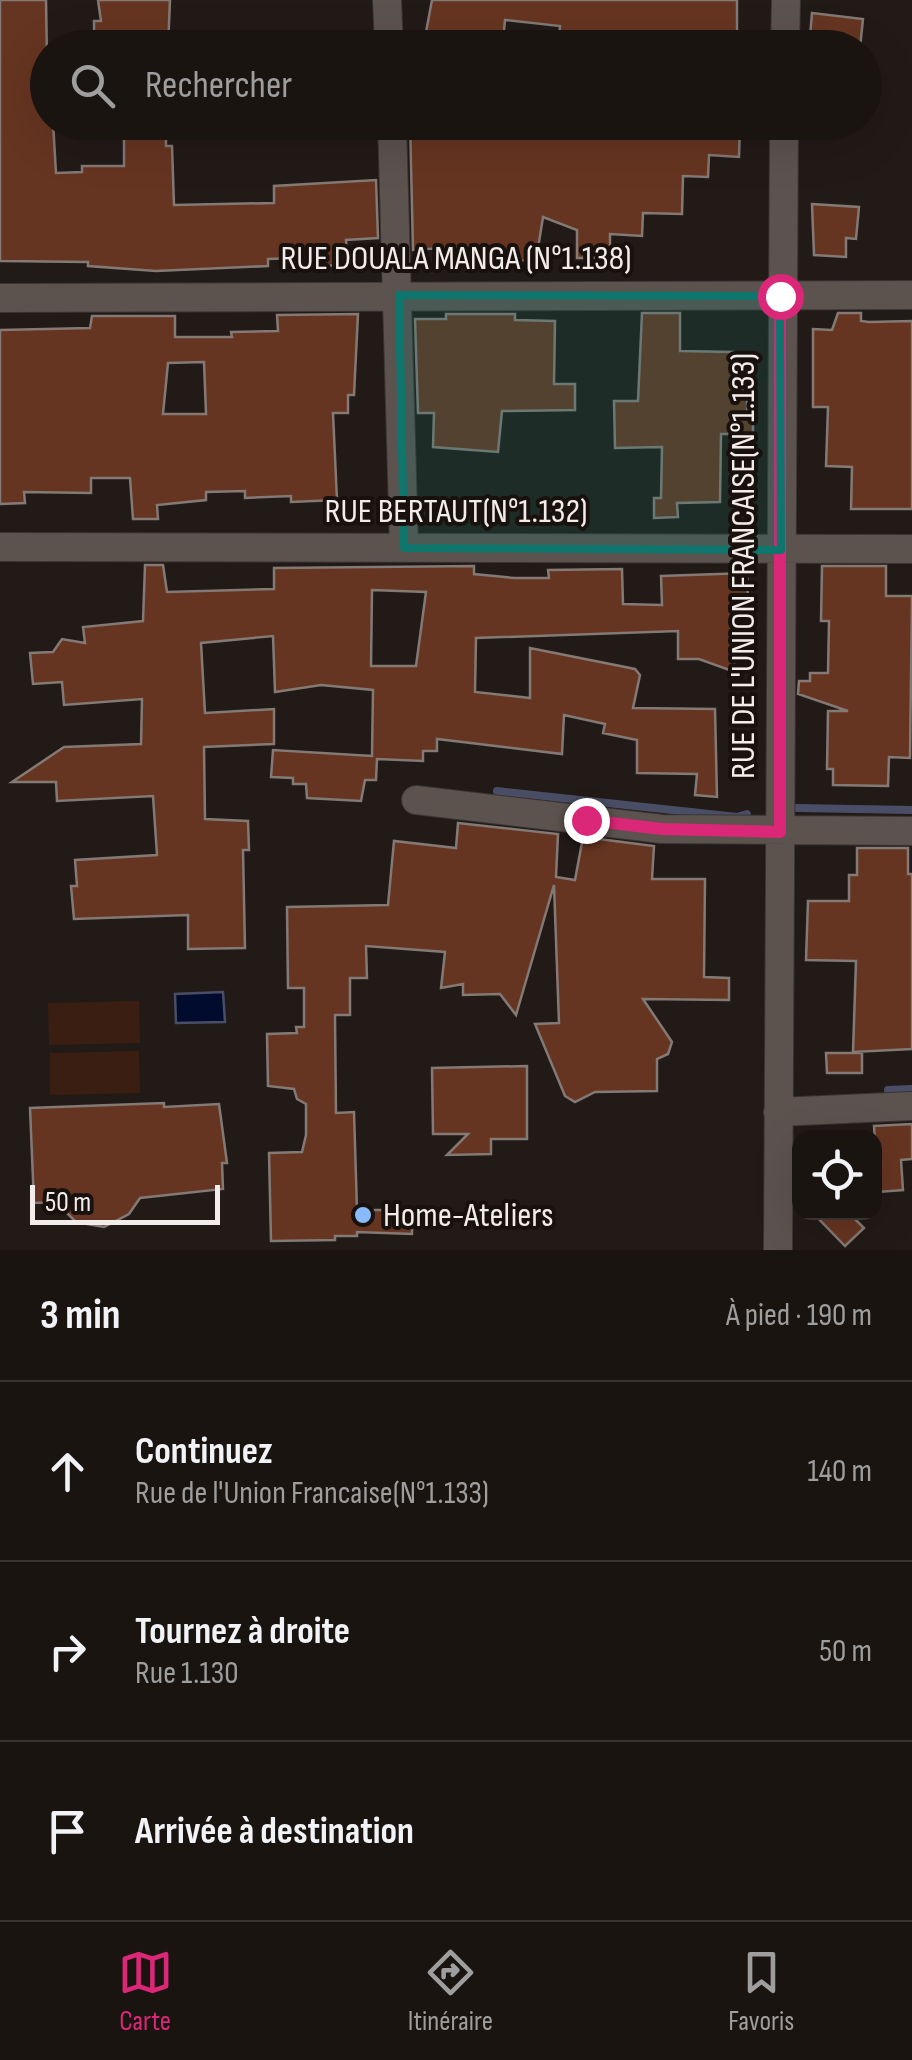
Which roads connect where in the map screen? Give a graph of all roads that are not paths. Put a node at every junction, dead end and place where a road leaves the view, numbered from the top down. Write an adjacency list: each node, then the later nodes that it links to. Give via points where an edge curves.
1 (388, 0): 3 (street)
2 (786, 0): 4 (street)
3 (389, 30)
4 (785, 30)
5 (393, 140): 7 (street)
6 (784, 140): 9 (street, RUE DE L'UNION FRANCAISE(N°1.133))
7 (399, 294): 9 (street, RUE DOUALA MANGA (N°1.138)); 10 (street, RUE DOUALA MANGA (N°1.138)); 12 (street)
8 (912, 295): 9 (street, RUE DOUALA MANGA (N°1.138))
9 (780, 296): 14 (street, RUE DE L'UNION FRANCAISE(N°1.133))
10 (0, 298)
11 (0, 547): 12 (street, RUE BERTAUT(N°1.132))
12 (404, 548): 14 (street, RUE BERTAUT(N°1.132))
13 (912, 549): 14 (street, RUE BERTAUT(N°1.132))
14 (782, 550): 17 (street, RUE DE L'UNION FRANCAISE(N°1.133))
15 (416, 800): 17 (street, via 662,829)
16 (912, 831): 17 (street)
17 (780, 832): 19 (street, RUE DE L'UNION FRANCAISE(N°1.133))
18 (912, 1106): 19 (street)
19 (778, 1112): 20 (street, RUE DE L'UNION FRANCAISE(N°1.133))
20 (778, 1250)

